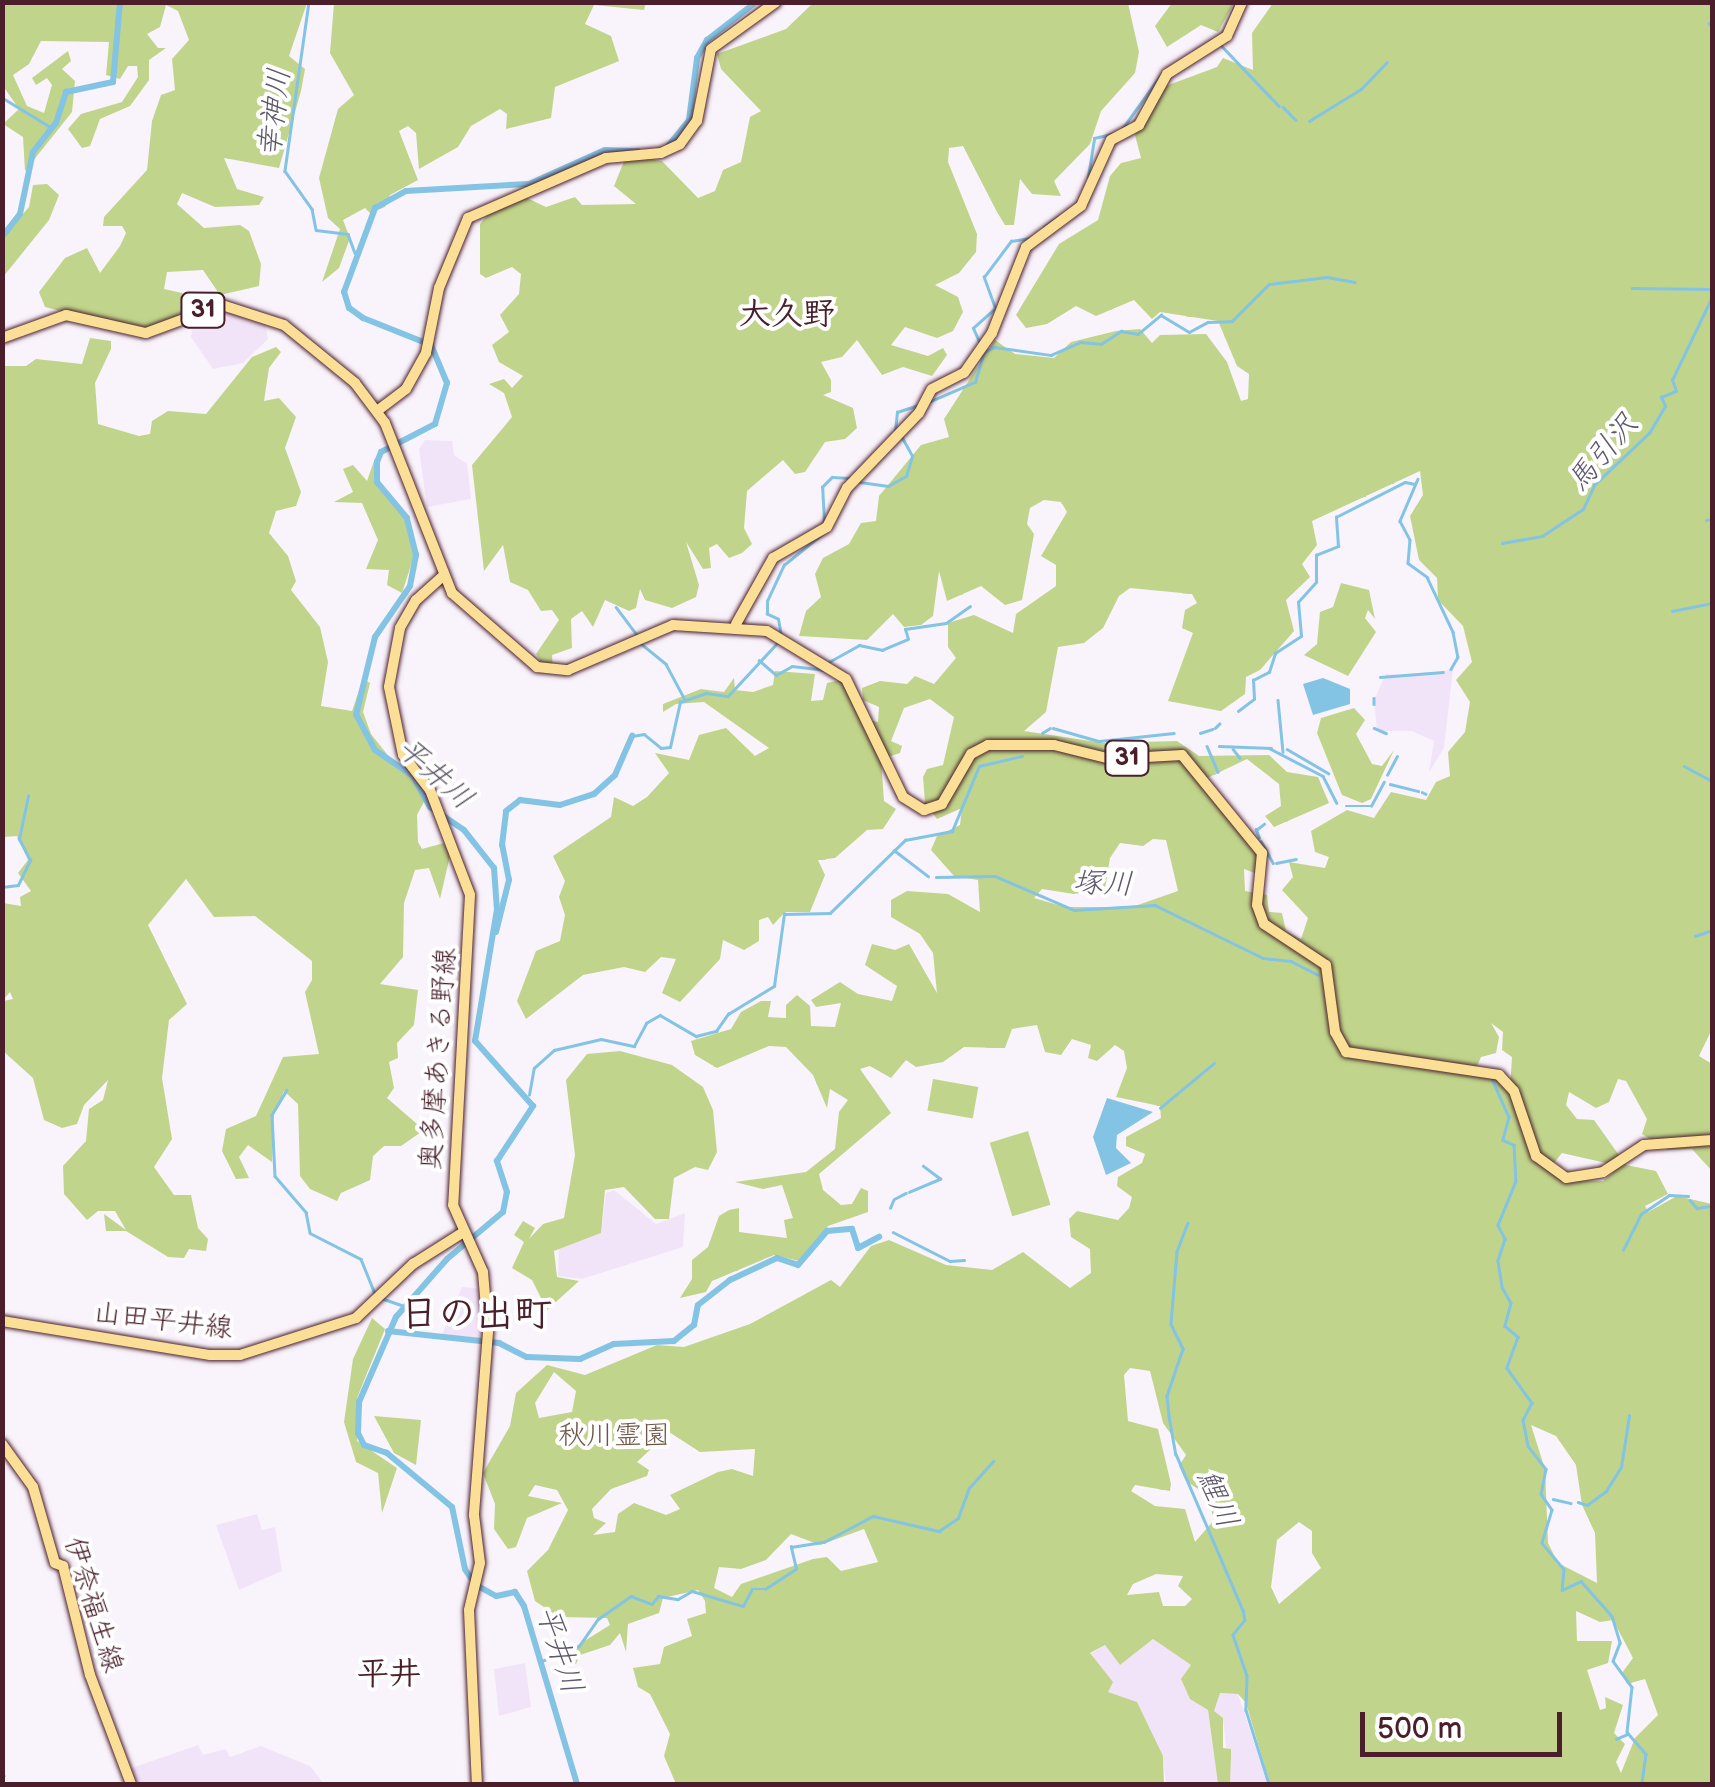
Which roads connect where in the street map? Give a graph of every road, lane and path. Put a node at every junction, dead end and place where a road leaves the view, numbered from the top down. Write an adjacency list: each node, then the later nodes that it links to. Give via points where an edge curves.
1 (776, 2): 4 (main road, via 711,49 697,122 675,148 606,158 466,220 439,288 429,343 404,391)
2 (1242, 3): 6 (main road, via 1218,42 1167,74 1139,125 1107,146 1080,206 1026,247 983,346 964,373 936,386 854,479 822,529 773,558)
3 (2, 338): 4 (main road, 31, via 66,315 141,334 233,305 308,339)
4 (377, 410): 5 (main road, 31)
5 (444, 575): 6 (main road, 31, via 458,599 542,669 567,670 676,625); 8 (main road, 奥多摩あきる野線, via 416,600 400,628 389,681 402,754 434,799 470,895 471,958 454,1098 453,1205)
6 (736, 624): 7 (main road, 31, via 827,663 855,691 903,797 919,809 942,804 970,754 988,745 1054,746 1112,759 1166,752 1186,757 1262,854 1257,905 1264,924 1326,965 1341,1047 1368,1060 1499,1075 1514,1091 1536,1156 1552,1172 1587,1178 1644,1145)
7 (1712, 1140)
8 (463, 1234): 9 (main road, 山田平井線, via 413,1264 356,1318 240,1354 210,1356); 12 (main road, 奥多摩あきる野線, via 485,1285 488,1344 474,1509 478,1576 469,1616)
9 (2, 1321)
10 (2, 1444): 11 (main road, 伊奈福生線, via 33,1487 55,1563 64,1567 90,1675)
11 (131, 1784)
12 (478, 1784)

